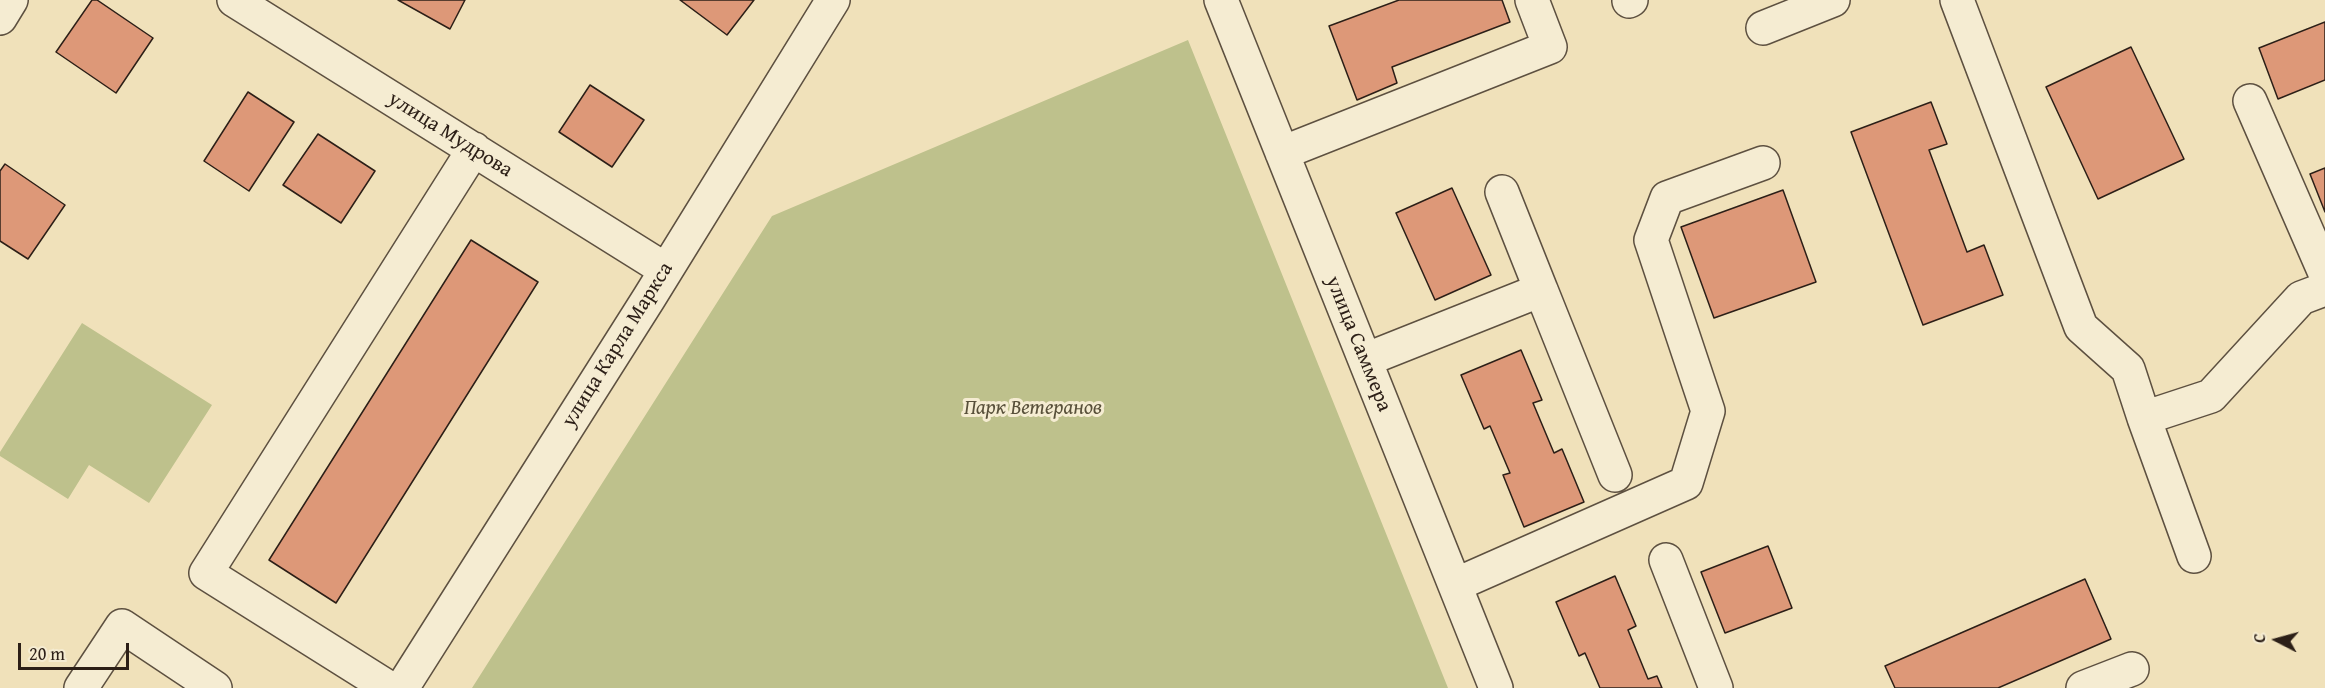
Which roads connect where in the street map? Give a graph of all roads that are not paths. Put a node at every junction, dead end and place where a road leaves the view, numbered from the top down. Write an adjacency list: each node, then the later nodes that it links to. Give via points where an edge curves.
1 (11, 0): 8 (street)
2 (234, 0): 11 (street, улица Мудрова)
3 (833, 0): 15 (street, улица Карла Маркса)
4 (1533, 0): 12 (street, via 1550,47)
5 (1833, 0): 9 (street)
6 (1957, 0): 20 (street, via 2081,327 2128,369)
7 (1224, 1): 12 (street, улица Саммера)
8 (0, 18)
9 (1764, 28)
10 (2250, 101): 16 (street)
11 (474, 149): 15 (street, улица Мудрова); 28 (street, via 206,573)
12 (1282, 153): 19 (street, улица Саммера)
13 (1763, 163): 24 (street, via 1667,198 1651,240 1708,411 1686,483)
14 (1502, 192): 18 (street)
15 (666, 270): 29 (street, улица Карла Маркса)
16 (2325, 273)
17 (2325, 289): 20 (street, via 2301,298 2211,396)
18 (1541, 290): 19 (street); 21 (street)
19 (1365, 360): 24 (street, улица Саммера)
20 (2144, 418): 22 (street)
21 (1615, 475)
22 (2194, 556)
23 (1666, 560): 31 (street)
24 (1455, 585): 30 (street, улица Саммера)
25 (2132, 669): 32 (street)
26 (81, 688): 27 (street, via 122,626)
27 (215, 688)
28 (388, 688)
29 (402, 688)
30 (1496, 688)
31 (1716, 688)
32 (2083, 688)

